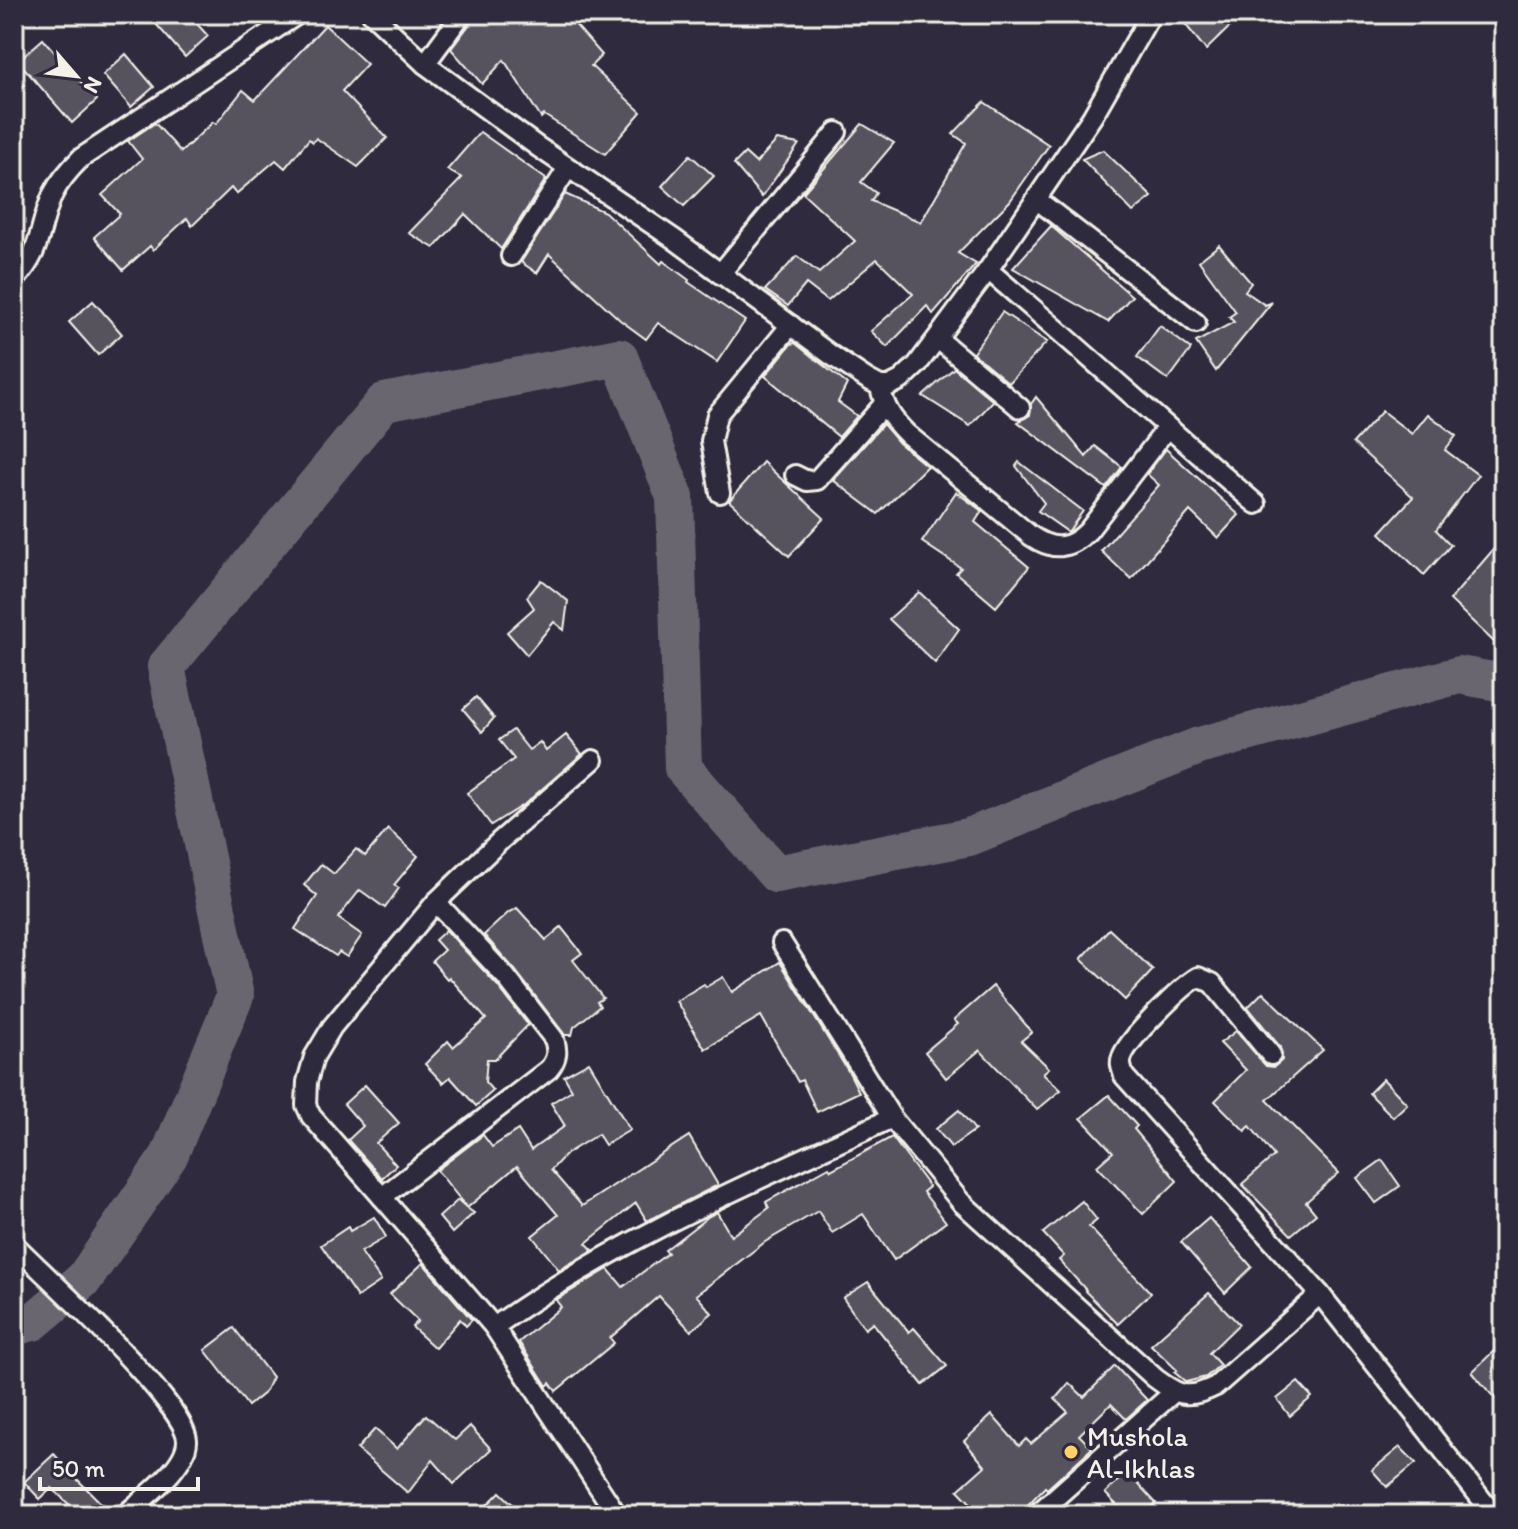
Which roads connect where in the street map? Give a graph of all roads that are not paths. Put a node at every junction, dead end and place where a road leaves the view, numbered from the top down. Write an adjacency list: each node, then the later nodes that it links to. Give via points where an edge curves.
1 (298, 14): 12 (street, via 81,158 59,183 35,254)
2 (372, 14): 5 (street)
3 (462, 14): 5 (street)
4 (1151, 14): 8 (street, via 1092,117)
5 (425, 64): 7 (street)
6 (837, 132): 11 (street)
7 (568, 168): 9 (street); 11 (street)
8 (1036, 199): 10 (street); 13 (street)
9 (511, 256)
10 (988, 270): 15 (street); 18 (street)
11 (720, 274): 14 (street)
12 (14, 281)
13 (1196, 323)
14 (791, 325): 16 (street); 20 (street, via 717,415 711,441)
15 (938, 339): 16 (street); 17 (street)
16 (882, 395): 18 (street, via 892,418 946,468 1031,536 1055,548 1078,541 1088,531); 19 (street, via 817,480)
17 (1020, 408)
18 (1167, 428): 21 (street)
19 (795, 475)
20 (720, 493)
21 (1256, 504)
22 (593, 760): 23 (street)
23 (436, 902): 27 (street, via 332,1027 307,1082 311,1116); 27 (street, via 506,977 557,1050 549,1069)
24 (782, 943): 26 (street)
25 (1271, 1055): 29 (street, via 1212,983 1198,977 1185,984 1125,1048 1120,1062 1124,1076)
26 (892, 1118): 30 (street, via 642,1236 549,1288); 31 (street, via 961,1202)
27 (382, 1197): 30 (street)
28 (14, 1244): 32 (street, via 91,1320 182,1424 187,1441 183,1457)
29 (1320, 1294): 31 (street, via 1216,1386 1200,1394); 35 (street)
30 (494, 1327): 33 (street)
31 (1174, 1392): 34 (street)
32 (125, 1515)
33 (617, 1515)
34 (1036, 1515)
35 (1494, 1515)

